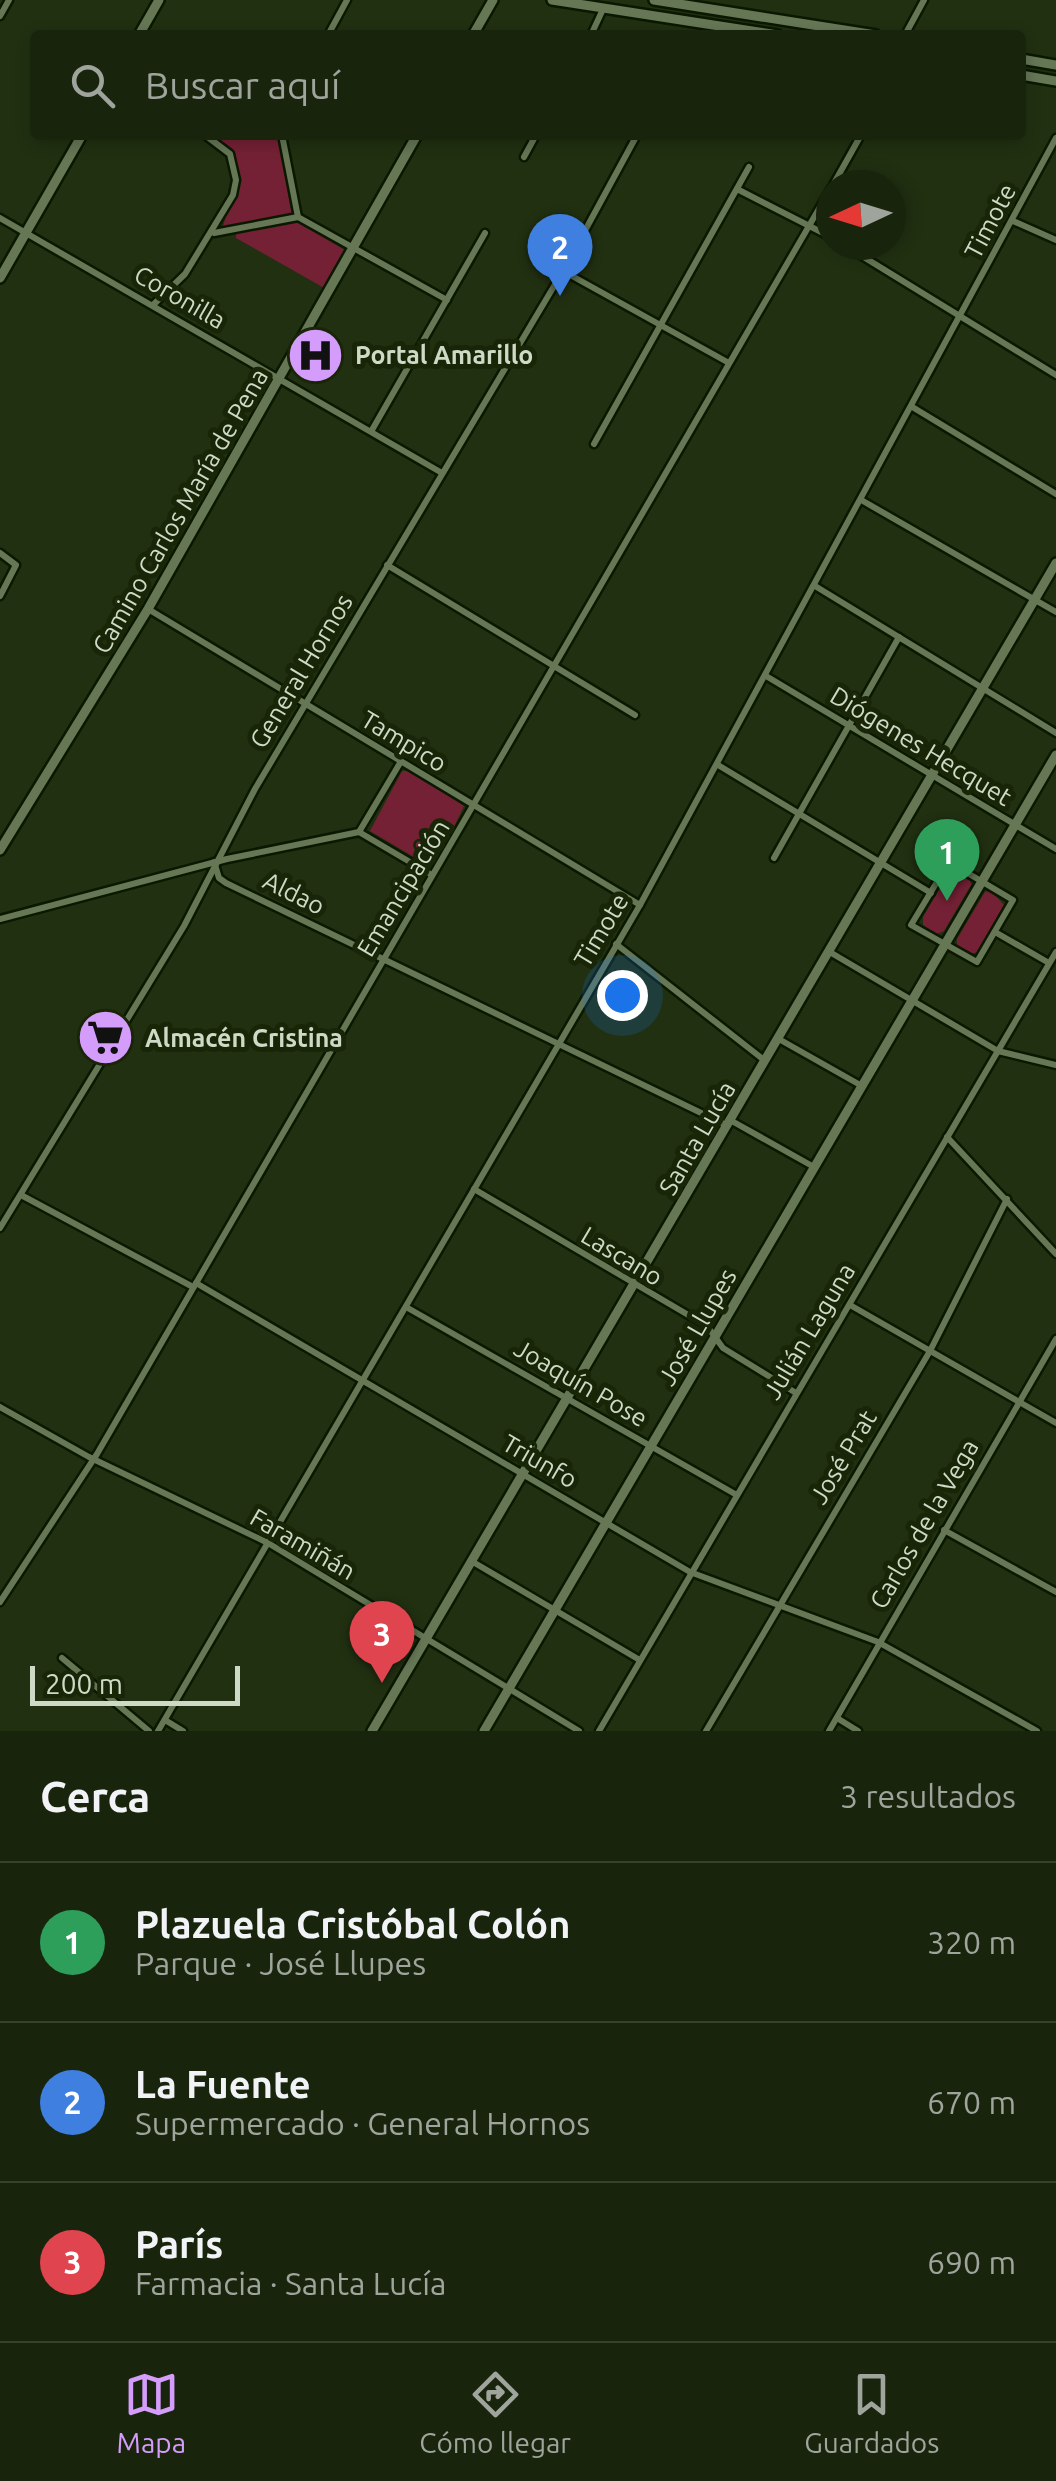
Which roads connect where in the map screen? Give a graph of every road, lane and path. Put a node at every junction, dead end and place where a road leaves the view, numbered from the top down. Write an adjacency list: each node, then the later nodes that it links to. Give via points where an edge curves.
1 (9, 0): 10 (street)
2 (159, 0): 12 (street)
3 (348, 0): 13 (street)
4 (493, 0): 14 (street)
5 (552, 0): 9 (street)
6 (654, 0): 8 (street)
7 (924, 0): 19 (street)
8 (711, 4): 18 (street)
9 (604, 6): 11 (street); 15 (street)
10 (0, 16)
11 (698, 22): 16 (street); 17 (street)
12 (142, 30)
13 (331, 30)
14 (476, 30)
15 (593, 30)
16 (694, 30)
17 (747, 30)
18 (849, 30)
19 (908, 30)
20 (1026, 60): 21 (street)
21 (1056, 65)
22 (1026, 76): 23 (street)
23 (1056, 81)
24 (1056, 138): 39 (street, Timote)
25 (79, 140): 42 (street)
26 (212, 140): 43 (street, via 230,154 236,180)
27 (283, 140): 37 (street)
28 (414, 140): 46 (street, Camino Carlos María de Pena)
29 (533, 140): 32 (street)
30 (634, 140): 48 (street, General Hornos)
31 (857, 140): 34 (street, Emancipación)
32 (524, 157)
33 (749, 167): 35 (street)
34 (841, 170)
35 (737, 189): 40 (street); 53 (street)
36 (816, 214): 40 (street, Emancipación)
37 (298, 217): 43 (street); 46 (street)
38 (0, 218): 42 (street, Coronilla)
39 (1014, 220): 45 (street); 52 (street, Timote)
40 (810, 225): 41 (street); 54 (street, Emancipación)
41 (816, 228)
42 (26, 232): 49 (street); 51 (street, Coronilla)
43 (213, 233): 51 (street)
44 (485, 233): 50 (street)
45 (1056, 240)
46 (352, 249): 50 (street); 56 (street, Camino Carlos María de Pena)
47 (869, 260): 52 (street)
48 (564, 271): 53 (street); 60 (street, General Hornos)
49 (0, 278)
50 (447, 300): 58 (street)
51 (153, 305): 56 (street, Coronilla)
52 (962, 316): 55 (street); 57 (street, Timote)
53 (661, 325): 54 (street); 59 (street)
54 (729, 363): 72 (street, Emancipación)
55 (1056, 375)
56 (281, 377): 58 (street, Coronilla); 69 (street, Camino Carlos María de Pena)
57 (914, 408): 61 (street); 62 (street, Timote)
58 (372, 430): 60 (street, Coronilla)
59 (594, 444)
60 (442, 473): 65 (street, General Hornos)
61 (1056, 494)
62 (862, 500): 66 (street, Timote); 68 (street)
63 (0, 552): 67 (street, via 15,563)
64 (1056, 563): 68 (street, Santa Lucía)
65 (387, 565): 72 (street); 75 (street, General Hornos)
66 (816, 586): 71 (street); 73 (street, Timote)
67 (0, 596)
68 (1034, 599): 70 (street); 74 (street, Santa Lucía)
69 (148, 608): 75 (street, Tampico); 88 (street, Camino Carlos María de Pena)
70 (1056, 612)
71 (899, 638): 74 (street); 77 (street)
72 (555, 666): 76 (street); 83 (street, Emancipación)
73 (766, 676): 77 (street, Diógenes Hecquet); 81 (street, Timote)
74 (984, 687): 78 (street); 82 (street, Santa Lucía)
75 (306, 703): 80 (street, Tampico); 90 (street, General Hornos)
76 (634, 714)
77 (849, 726): 82 (street, Diógenes Hecquet); 84 (street)
78 (1056, 733)
79 (1056, 755): 85 (street, José Llupes)
80 (400, 762): 83 (street, Tampico); 86 (street)
81 (717, 765): 84 (street); 95 (street, Timote)
82 (932, 775): 85 (street, Diógenes Hecquet); 91 (street, Santa Lucía)
83 (476, 807): 92 (street, Emancipación); 95 (street, Tampico)
84 (799, 812): 89 (street); 91 (street)
85 (1016, 825): 87 (street, Diógenes Hecquet); 93 (street, José Llupes)
86 (359, 832): 90 (street); 92 (street)
87 (1056, 849)
88 (0, 850)
89 (774, 858)
90 (214, 862): 96 (street); 102 (street, Aldao, via 226,883); 115 (street, General Hornos, via 184,926)
91 (880, 862): 94 (street); 100 (street, Santa Lucía)
92 (432, 876): 102 (street, Emancipación)
93 (982, 882): 94 (street, via 949,862); 97 (street, via 1014,900); 99 (street, José Llupes)
94 (931, 893): 99 (street, via 912,924)
95 (640, 906): 98 (street, Timote)
96 (0, 919)
97 (995, 932): 99 (street, via 977,962); 103 (street)
98 (616, 944): 106 (street, Timote); 108 (street)
99 (945, 944): 104 (street, José Llupes)
100 (828, 951): 104 (street); 105 (street, Santa Lucía)
101 (1056, 952): 103 (street, Julián Laguna)
102 (384, 958): 106 (street, Aldao); 119 (street, Emancipación)
103 (1049, 963): 107 (street, Julián Laguna)
104 (912, 1000): 107 (street); 110 (street, José Llupes)
105 (778, 1038): 108 (street, Santa Lucía); 110 (street)
106 (556, 1042): 111 (street, Aldao); 114 (street, Timote)
107 (998, 1050): 109 (street); 112 (street, Julián Laguna)
108 (764, 1060): 111 (street, Santa Lucía)
109 (1056, 1065)
110 (863, 1087): 113 (street, José Llupes)
111 (729, 1123): 113 (street, Aldao); 120 (street, Santa Lucía)
112 (947, 1137): 116 (street); 121 (street, Julián Laguna)
113 (814, 1168): 123 (street, José Llupes)
114 (474, 1189): 120 (street, Lascano); 122 (street, Timote)
115 (21, 1195): 117 (street, General Hornos); 119 (street, Triunfo)
116 (1007, 1200): 118 (street); 125 (street, José Prat)
117 (0, 1228)
118 (1056, 1254)
119 (194, 1285): 126 (street, Triunfo); 133 (street, Emancipación)
120 (634, 1286): 123 (street, Lascano); 128 (street, Santa Lucía)
121 (850, 1305): 125 (street); 127 (street, Julián Laguna)
122 (406, 1307): 126 (street, Timote); 128 (street, Joaquín Pose)
123 (714, 1336): 127 (street, Lascano); 132 (street, José Llupes)
124 (1056, 1339): 129 (street, Carlos de la Vega)
125 (930, 1351): 129 (street); 143 (street, José Prat)
126 (363, 1382): 134 (street, Triunfo); 138 (street, Timote)
127 (796, 1393): 135 (street, Julián Laguna)
128 (567, 1399): 132 (street, Joaquín Pose); 134 (street, Santa Lucía)
129 (1018, 1404): 131 (street); 137 (street, Carlos de la Vega)
130 (0, 1407): 133 (street, Faramiñán)
131 (1056, 1423)
132 (650, 1446): 135 (street, Joaquín Pose); 136 (street, José Llupes)
133 (93, 1458): 138 (street, Faramiñán); 142 (street, Emancipación)
134 (523, 1474): 136 (street, Triunfo); 139 (street, Santa Lucía)
135 (735, 1494): 140 (street, Julián Laguna)
136 (606, 1522): 140 (street, Triunfo); 144 (street, José Llupes)
137 (944, 1530): 141 (street); 146 (street, Carlos de la Vega)
138 (268, 1543): 145 (street, Faramiñán); 151 (street, Timote)
139 (473, 1562): 144 (street); 145 (street, Santa Lucía)
140 (690, 1572): 143 (street, Triunfo); 148 (street, Julián Laguna)
141 (1056, 1592)
142 (0, 1602)
143 (779, 1605): 146 (street, Triunfo); 159 (street, José Prat)
144 (555, 1610): 148 (street); 149 (street, José Llupes)
145 (427, 1641): 149 (street, Faramiñán); 152 (street, Santa Lucía)
146 (878, 1642): 150 (street, Carlos de la Vega); 162 (street, Triunfo)
147 (62, 1658): 153 (street)
148 (638, 1659): 158 (street, Julián Laguna)
149 (508, 1689): 156 (street, José Llupes); 157 (street, Faramiñán)
150 (837, 1718): 160 (street, Carlos de la Vega); 161 (street)
151 (165, 1720): 154 (street, Timote); 155 (street)
152 (374, 1730)
153 (149, 1731)
154 (158, 1731)
155 (182, 1731)
156 (484, 1731)
157 (579, 1731)
158 (599, 1731)
159 (706, 1731)
160 (829, 1731)
161 (858, 1731)
162 (1036, 1731)

